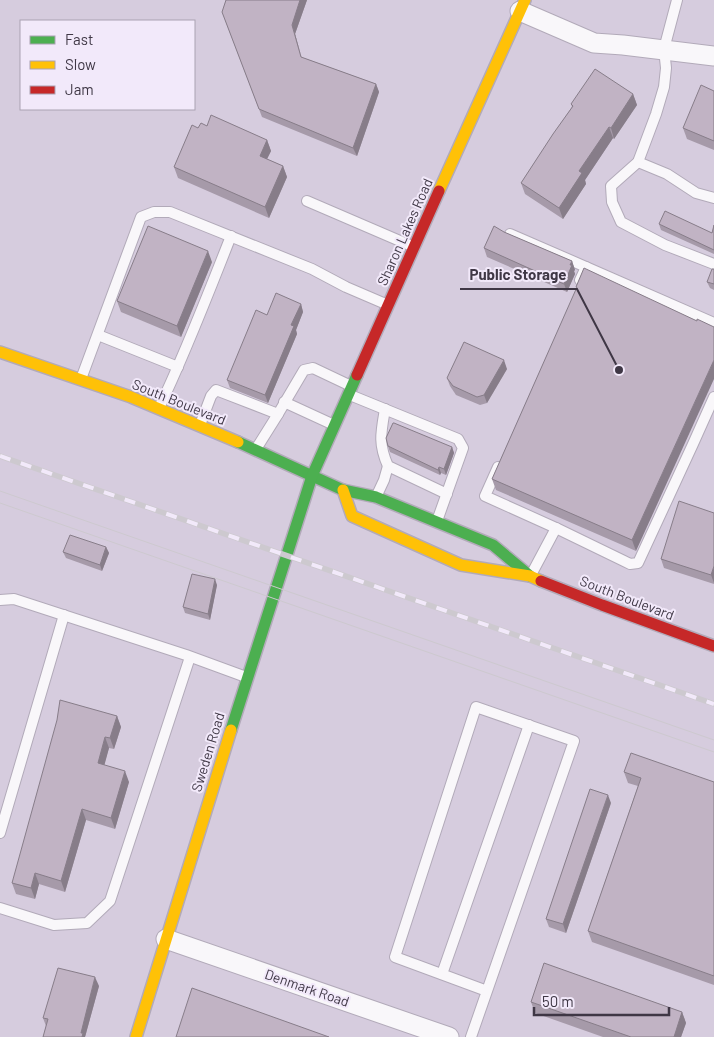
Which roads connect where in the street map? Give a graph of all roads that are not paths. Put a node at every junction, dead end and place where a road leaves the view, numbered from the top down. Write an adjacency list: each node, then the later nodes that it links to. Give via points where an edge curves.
1 (677, 0): 3 (lane)
2 (523, 5): 3 (street, via 594,44); 10 (street, Sharon Lakes Road)
3 (664, 49): 4 (street); 5 (lane, via 664,87)
4 (714, 56)
5 (638, 162): 6 (lane, via 667,174 696,193); 11 (lane, via 611,186 612,202 621,222 665,245)
6 (714, 198)
7 (307, 201): 10 (lane)
8 (510, 234): 12 (lane)
9 (231, 236): 14 (lane, via 312,269); 16 (lane, via 170,212 154,212 142,217); 18 (lane)
10 (415, 247): 14 (street, Sharon Lakes Road)
11 (714, 264)
12 (586, 266): 13 (lane); 15 (lane)
13 (574, 293)
14 (389, 306): 20 (street, Sharon Lakes Road)
15 (714, 322)
16 (98, 335): 18 (lane); 19 (lane)
17 (0, 352): 19 (street, South Boulevard)
18 (178, 368): 23 (lane)
19 (81, 380): 23 (street, South Boulevard)
20 (351, 391): 22 (lane, via 312,368 304,370); 24 (lane); 26 (street, Sharon Lakes Road)
21 (714, 396): 36 (lane, via 638,563 624,562)
22 (284, 402): 25 (lane); 26 (lane)
23 (158, 409): 27 (street, South Boulevard)
24 (385, 409): 30 (lane, via 381,436); 33 (lane, via 458,439 463,448)
25 (278, 414): 27 (lane, via 216,390); 28 (lane)
26 (335, 425): 31 (street, Sharon Lakes Road)
27 (200, 426): 28 (street, South Boulevard)
28 (256, 451): 31 (street, South Boulevard)
29 (503, 454): 36 (lane, via 485,496)
30 (388, 466): 33 (lane); 34 (lane)
31 (312, 476): 32 (street, South Boulevard); 42 (street, Sweden Road)
32 (343, 490): 34 (street, South Boulevard); 37 (street, South Boulevard, via 352,516 461,565)
33 (447, 494): 35 (lane)
34 (376, 497): 35 (street, South Boulevard)
35 (437, 522): 37 (street, South Boulevard, via 493,545)
36 (556, 528): 37 (lane)
37 (530, 576): 40 (street, South Boulevard)
38 (0, 600): 39 (lane, via 14,599)
39 (64, 615): 41 (lane); 44 (lane)
40 (714, 646)
41 (190, 656): 42 (lane); 45 (lane, via 110,901 87,923 54,925)
42 (247, 678): 46 (street, Sweden Road)
43 (529, 725): 47 (lane); 47 (lane, via 476,707 396,957); 48 (lane, via 574,740)
44 (0, 833)
45 (0, 908)
46 (166, 939): 49 (street, Denmark Road); 50 (street, Sweden Road)
47 (442, 974): 48 (lane)
48 (487, 991): 52 (lane)
49 (427, 1033): 51 (street, Denmark Road)
50 (136, 1037)
51 (448, 1037)
52 (471, 1037)

